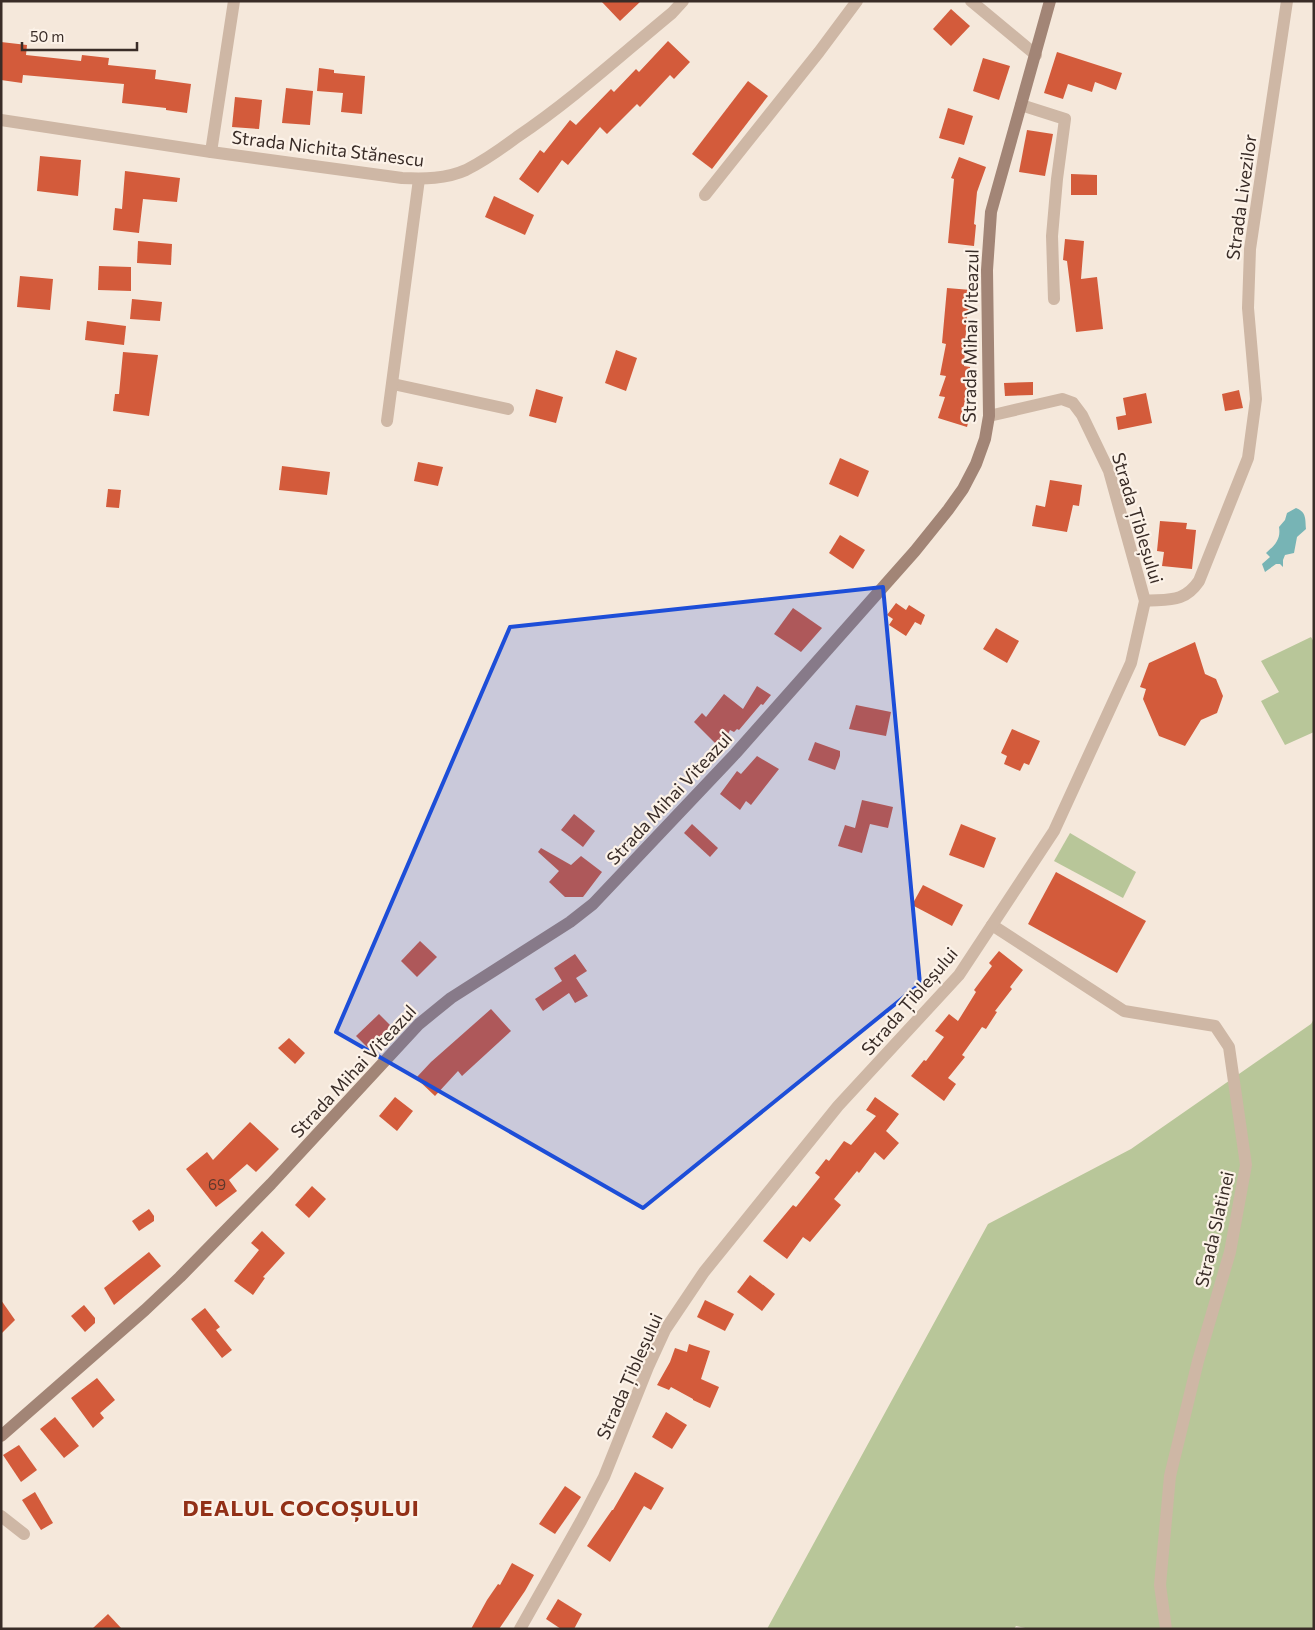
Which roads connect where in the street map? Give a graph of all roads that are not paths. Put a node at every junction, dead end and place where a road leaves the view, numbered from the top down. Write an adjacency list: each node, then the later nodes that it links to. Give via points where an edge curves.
1 (234, 1): 10 (street)
2 (683, 1): 11 (street, Strada Nichita Stănescu, via 545,118 484,160 444,177)
3 (857, 1): 12 (street)
4 (971, 1): 7 (street)
5 (1050, 1): 7 (main road, Strada Mihai Viteazul)
6 (1288, 1): 18 (street, Strada Livezilor, via 1250,249 1248,308 1256,398 1248,458 1192,591 1182,598)
7 (1036, 55): 8 (main road, Strada Mihai Viteazul)
8 (1021, 106): 13 (street, via 1065,120 1052,236); 16 (main road, Strada Mihai Viteazul, via 991,212 987,270)
9 (1, 120): 10 (street, Strada Nichita Stănescu)
10 (211, 152): 11 (street, Strada Nichita Stănescu)
11 (419, 179): 14 (street)
12 (705, 195)
13 (1054, 298)
14 (393, 384): 15 (street); 17 (street)
15 (508, 409)
16 (989, 416): 18 (street, Strada Țibleșului, via 1062,399 1072,403 1082,415 1110,471); 20 (main road, Strada Mihai Viteazul, via 976,464 948,510 921,544 735,754 593,904 451,998 419,1024 180,1277)
17 (387, 421)
18 (1145, 602): 19 (street, Strada Țibleșului, via 1131,663 1054,831)
19 (992, 925): 23 (street, Strada Țibleșului, via 959,975 838,1106 698,1281 665,1330 604,1477); 24 (street, Strada Slatinei, via 1124,1011 1215,1026 1229,1047 1246,1165 1230,1252 1198,1360 1170,1476 1160,1586)
20 (1, 1436)
21 (1, 1516): 22 (street)
22 (24, 1534)
23 (520, 1629)
24 (1166, 1629)

